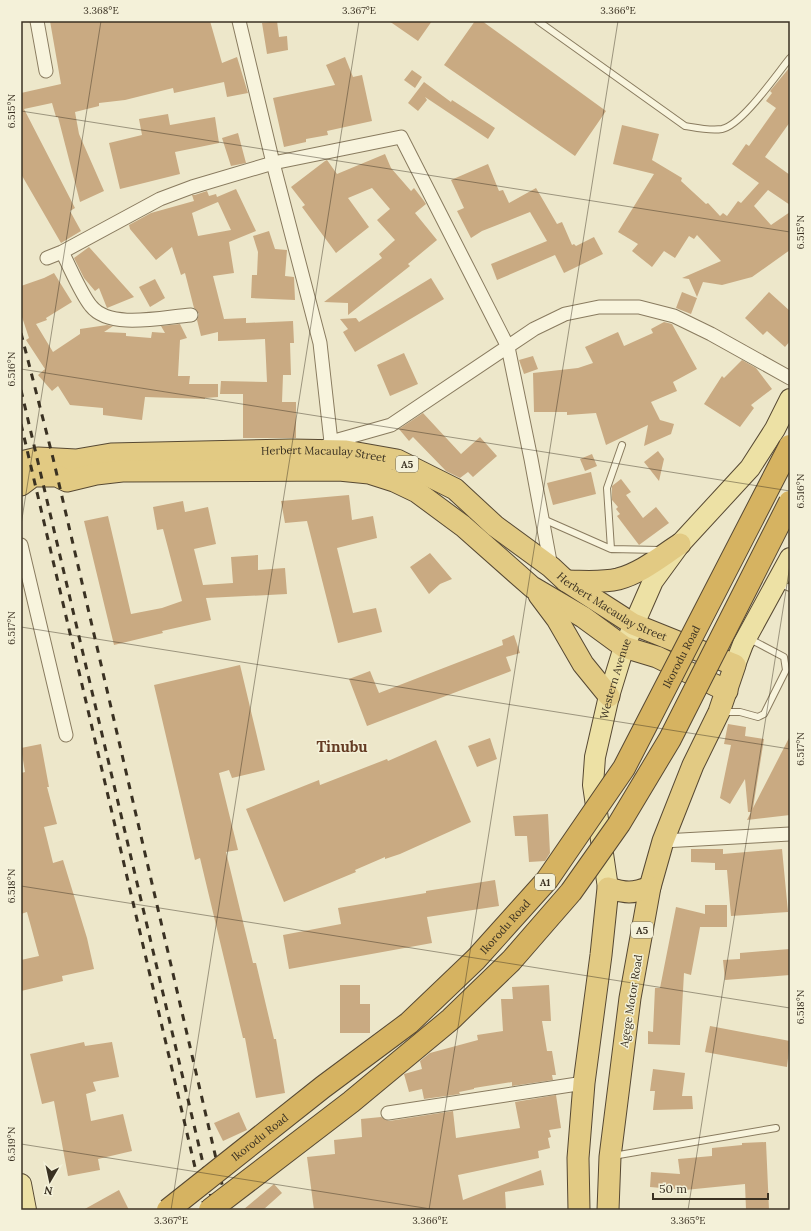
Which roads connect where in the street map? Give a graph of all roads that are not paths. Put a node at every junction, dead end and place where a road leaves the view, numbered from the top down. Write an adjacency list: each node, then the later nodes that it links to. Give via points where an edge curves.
1 (37, 21): 5 (street)
2 (239, 21): 6 (street)
3 (538, 21): 4 (lane, via 685,126 702,129 723,129 739,120)
4 (790, 58)
5 (46, 71)
6 (273, 163): 7 (street, via 160,199); 10 (street, via 400,137); 14 (street, via 320,343)
7 (62, 252): 8 (street); 9 (street, via 90,306 101,316 121,321)
8 (47, 258)
9 (191, 315)
10 (508, 347): 11 (street, via 534,329 565,314 599,307 638,307 674,316); 14 (street, via 391,425); 19 (street)
11 (790, 378)
12 (790, 399): 21 (main road, Western Avenue, via 775,429 750,468)
13 (622, 445): 22 (lane, via 607,488)
14 (326, 446): 16 (highway, Herbert Macaulay Street / A5, via 111,454 76,460 38,458); 24 (highway, Herbert Macaulay Street / A5, via 398,460 436,478 455,489 495,526)
15 (790, 446): 45 (highway, Ikorodu Road / A1, bridge, via 624,768 547,880 476,959 409,1023 323,1087)
16 (21, 462)
17 (21, 485): 26 (highway, Herbert Macaulay Street / A5, via 33,476 57,476 67,481 96,474 142,470 339,470 369,473 405,486 437,506)
18 (790, 502): 46 (highway, A1, bridge, via 666,746 619,824 572,892 511,960 451,1018 351,1102)
19 (543, 519): 22 (lane); 24 (street)
20 (21, 545): 34 (street)
21 (675, 547): 22 (lane); 24 (highway, via 636,573 618,579 597,582); 27 (main road, Western Avenue, via 653,581)
22 (611, 549)
23 (790, 558): 25 (main road)
24 (558, 574): 27 (highway, Herbert Macaulay Street / A5)
25 (783, 586): 28 (main road)
26 (532, 587): 29 (highway, Herbert Macaulay Street / A5, via 583,617); 32 (highway, via 557,619 583,664)
27 (633, 624): 29 (main road, Western Avenue); 30 (highway, Herbert Macaulay Street / A5)
28 (747, 638): 30 (main road); 33 (lane, via 784,657 786,670 764,714 758,716 740,712)
29 (624, 647): 31 (highway, Herbert Macaulay Street / A5, via 657,657); 32 (main road, Western Avenue)
30 (735, 665): 31 (highway, Agege Motor Road / A5)
31 (727, 691): 33 (highway, Agege Motor Road / A5)
32 (609, 696): 38 (main road, Western Avenue, via 595,757 593,785)
33 (719, 712): 36 (highway, Agege Motor Road / A5, via 693,765)
34 (66, 735)
35 (790, 834): 36 (street)
36 (664, 841): 37 (highway, Agege Motor Road / A5)
37 (650, 887): 38 (highway, via 630,893); 42 (highway, Agege Motor Road / A5, via 630,998)
38 (608, 888): 39 (highway)
39 (584, 1083): 40 (street); 47 (highway, via 578,1158)
40 (388, 1113)
41 (776, 1128): 42 (lane)
42 (610, 1157): 48 (highway, Agege Motor Road / A5)
43 (21, 1184): 44 (main road)
44 (26, 1210)
45 (168, 1210)
46 (210, 1210)
47 (579, 1210)
48 (608, 1210)

